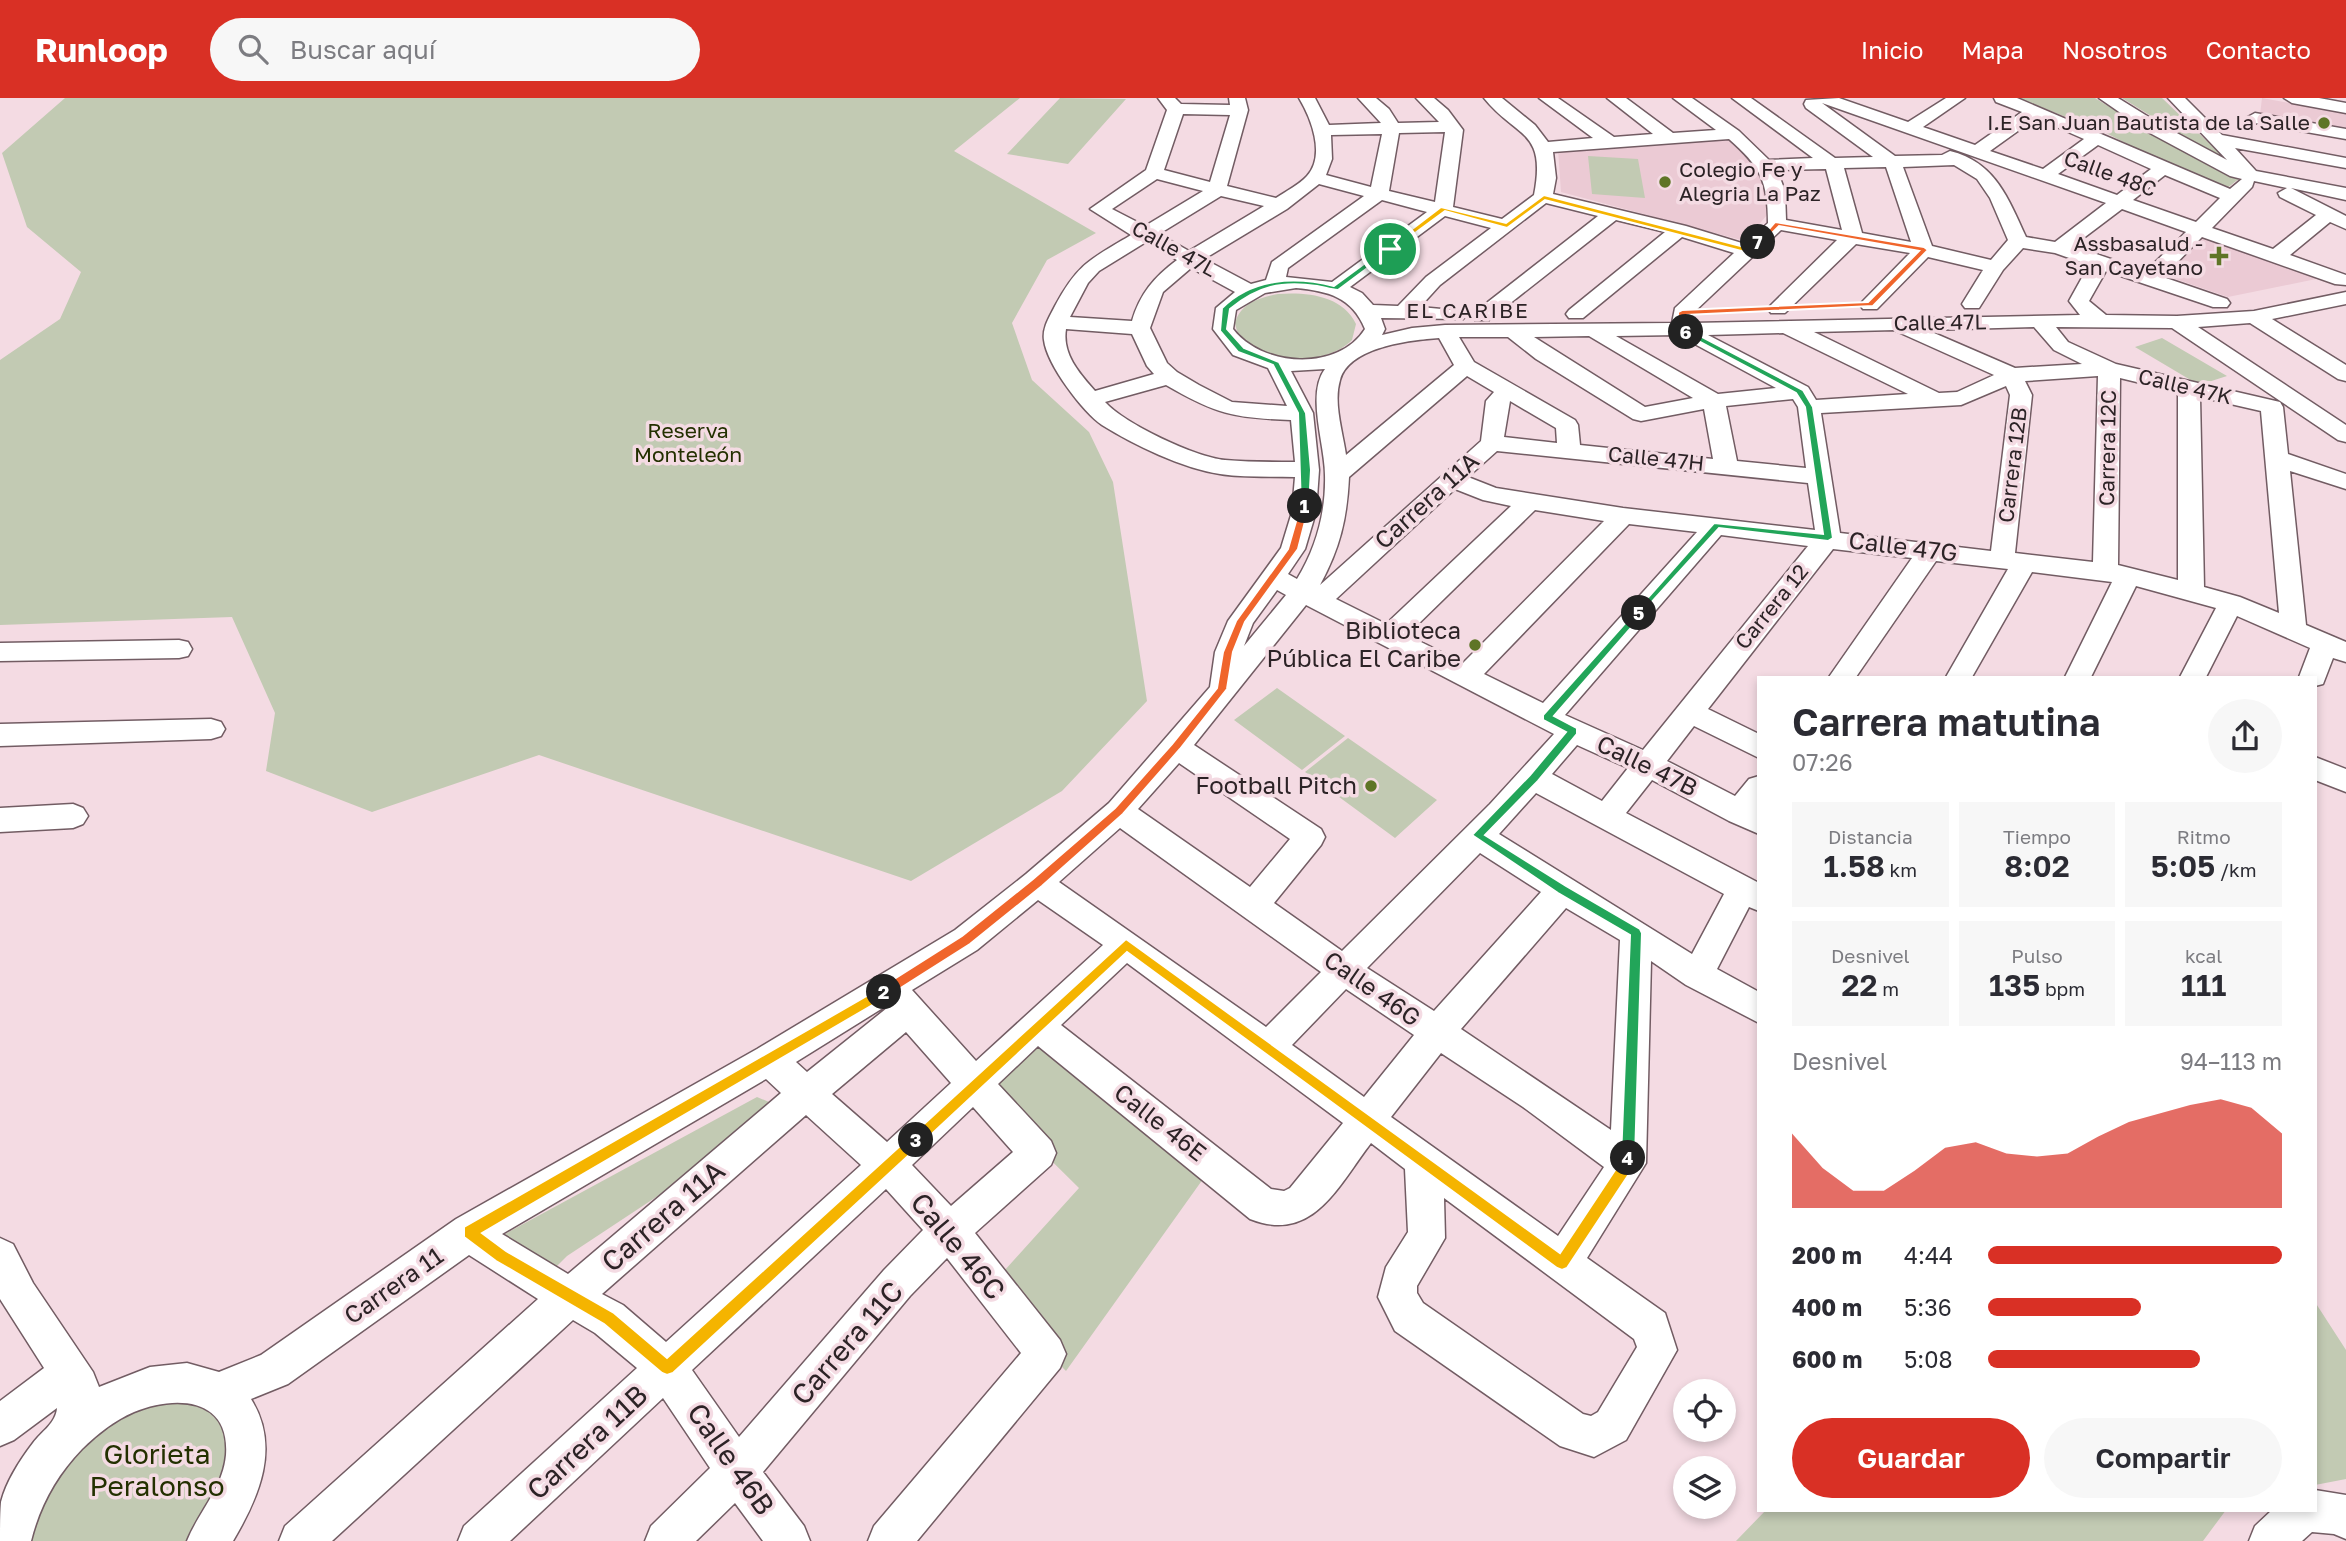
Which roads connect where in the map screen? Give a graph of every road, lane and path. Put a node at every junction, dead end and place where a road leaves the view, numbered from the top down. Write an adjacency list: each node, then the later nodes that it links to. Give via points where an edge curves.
1 (1307, 98): 26 (street)
2 (1366, 98): 23 (street)
3 (1424, 98): 24 (street)
4 (1492, 98): 34 (street, via 1534,132)
5 (1547, 98): 33 (street)
6 (1615, 98): 30 (street)
7 (1681, 98): 27 (street)
8 (1740, 98): 40 (street)
9 (1804, 98): 37 (street)
10 (1823, 98): 17 (street, Calle 48C)
11 (1957, 98): 25 (street)
12 (2002, 98): 21 (street)
13 (2107, 98): 44 (street, via 2219,165)
14 (2176, 98): 32 (street)
15 (2292, 98): 16 (street)
16 (2312, 100): 20 (street)
17 (1854, 102): 25 (street, Calle 48C)
18 (1171, 104): 19 (street); 42 (street)
19 (1238, 104): 47 (street)
20 (2346, 108)
21 (2035, 111): 29 (street); 35 (street)
22 (2255, 118): 28 (street)
23 (1392, 127): 24 (street); 26 (street); 48 (street)
24 (1453, 127): 54 (street)
25 (1909, 129): 31 (street, Calle 48C)
26 (1324, 130): 45 (street, via 1321,168)
27 (1732, 134): 30 (street); 39 (street)
28 (2346, 134)
29 (2098, 137): 41 (street); 43 (street)
30 (1669, 138): 33 (street)
31 (1937, 139): 35 (street, Calle 48C); 36 (street)
32 (2217, 139): 38 (street); 44 (street)
33 (1611, 144): 34 (street)
34 (1545, 147): 50 (street)
35 (1977, 152): 43 (street, Calle 48C)
36 (1954, 160): 37 (street); 64 (street, via 1984,176)
37 (1893, 163): 40 (street); 66 (street)
38 (2346, 163)
39 (1765, 165): 40 (street); 57 (street, via 1773,180)
40 (1834, 165): 63 (street)
41 (2162, 169): 51 (street); 52 (street)
42 (1154, 173): 47 (street); 62 (street, Calle 47L, via 1099,209)
43 (2046, 176): 46 (street, Calle 48C)
44 (2253, 176): 49 (street); 51 (street); 56 (street)
45 (1315, 178): 48 (street); 53 (street)
46 (2067, 183): 52 (street, Calle 48C); 60 (street)
47 (1216, 191): 53 (street); 62 (street)
48 (1380, 194): 54 (street); 73 (street, via 1279,266)
49 (2346, 194)
50 (1544, 197): 55 (street); 58 (street)
51 (2233, 197): 61 (street)
52 (2118, 202): 60 (street); 61 (street, Calle 48C)
53 (1280, 205): 69 (street)
54 (1443, 209): 58 (street); 75 (street)
55 (1613, 214): 59 (street); 85 (street)
56 (2338, 218): 68 (street)
57 (1777, 224): 63 (street); 67 (street)
58 (1507, 226): 83 (street, via 1433,281)
59 (1679, 230): 67 (street); 84 (street)
60 (2082, 230): 65 (street)
61 (2198, 230): 68 (street, Calle 48C); 72 (street)
62 (1147, 233): 69 (street, Calle 47L); 91 (street, via 1092,267 1079,280)
63 (1853, 236): 66 (street); 87 (street)
64 (2018, 241): 65 (street); 71 (street)
65 (2059, 248): 70 (street)
66 (1924, 250): 71 (street); 78 (street)
67 (1749, 251): 88 (street)
68 (2276, 257): 74 (street, Calle 48C)
69 (1190, 258): 76 (street, Calle 47L); 95 (street, via 1150,296)
70 (2101, 262): 72 (street); 81 (street, via 2079,300)
71 (1996, 267): 79 (street)
72 (2151, 278): 77 (street)
73 (1275, 283): 75 (street); 76 (street)
74 (2345, 286): 77 (street, Calle 47L); 80 (street, Calle 47L)
75 (1336, 288): 82 (street)
76 (1248, 290): 102 (street, via 1226,308 1223,330 1241,350)
77 (2220, 303): 81 (street, Calle 47L)
78 (1870, 304): 79 (street, Calle 47L); 87 (street, Calle 47L)
79 (1972, 304): 81 (street, Calle 47L)
80 (2317, 304): 86 (street, Calle 47L); 93 (street)
81 (2081, 306): 90 (street)
82 (1370, 311): 83 (street, Calle 47L); 99 (street, via 1375,328)
83 (1403, 313): 85 (street, Calle 47L)
84 (1576, 314): 85 (street, Calle 47L); 88 (street, Calle 47L)
85 (1482, 316)
86 (2254, 317): 92 (street, Calle 47L); 105 (street)
87 (1782, 318): 88 (street, Calle 47L); 94 (street, Calle 47L); 112 (street)
88 (1682, 321): 96 (street, Calle 47L); 111 (street)
89 (2040, 321): 90 (street, Calle 47L); 94 (street, Calle 47L); 100 (street, Carrera 12C)
90 (2102, 321): 92 (street, Calle 47L)
91 (1057, 322): 95 (street); 110 (street, via 1054,339 1064,370)
92 (2177, 322): 116 (street)
93 (2346, 322)
94 (1895, 323): 106 (street, Carrera 12B)
95 (1140, 328): 107 (street, via 1158,366)
96 (1593, 329): 97 (street, Calle 47L); 113 (street)
97 (1512, 330): 98 (street, Calle 47L); 115 (street)
98 (1445, 331): 99 (street, Calle 47L); 103 (street)
99 (1365, 346): 101 (street, Calle 47L)
100 (2061, 346): 104 (street, Carrera 12C); 106 (street, Calle 47K)
101 (1343, 359): 102 (street, via 1311,365); 123 (street, Carrera 11, via 1329,378 1327,396)
102 (1276, 363): 114 (street, Carrera 11)
103 (1466, 366): 109 (street); 123 (street)
104 (2109, 369): 106 (street, Calle 47K); 108 (street, Calle 47K); 133 (street, Carrera 12C)
105 (2346, 374)
106 (2012, 375): 112 (street, Calle 47K, via 1961,398); 132 (street, Carrera 12B, via 2021,395)
107 (1169, 377): 110 (street); 114 (street, via 1226,408)
108 (2189, 387): 120 (street, Calle 47K, via 2272,407); 135 (street)
109 (1509, 389): 117 (street, Carrera 11A, via 1497,401); 118 (street, via 1567,425)
110 (1088, 400): 122 (street, via 1108,419 1180,456 1221,467)
111 (1804, 400): 112 (street, Calle 47K); 113 (street, Calle 47K); 124 (street)
112 (1937, 400)
113 (1714, 401): 115 (street, Calle 47K); 121 (street)
114 (1302, 413): 122 (street, Carrera 11)
115 (1641, 414): 119 (street)
116 (2346, 435)
117 (1492, 443): 118 (street, Calle 47H); 125 (street, Carrera 11A)
118 (1569, 450): 119 (street, Calle 47H)
119 (1650, 458): 121 (street, Calle 47H)
120 (2276, 458): 126 (street); 138 (street)
121 (1726, 466): 124 (street, Calle 47H)
122 (1307, 470): 134 (street, Carrera 11, via 1304,512 1293,549)
123 (1337, 475): 136 (street, Carrera 11, via 1335,515)
124 (1819, 477): 130 (street)
125 (1451, 479): 127 (street, Calle 47G, via 1491,495); 136 (street, Carrera 11A)
126 (2346, 482)
127 (1529, 502): 128 (street, Calle 47G); 139 (street)
128 (1623, 516): 129 (street, Calle 47G); 143 (street)
129 (1717, 525): 130 (street, Calle 47G); 151 (street)
130 (1828, 538): 131 (street, Calle 47G); 150 (street, Carrera 12)
131 (1931, 550): 132 (street, Calle 47G); 144 (street)
132 (2013, 561): 133 (street, Calle 47G); 145 (street, Carrera 12B)
133 (2117, 573): 135 (street, Calle 47G); 146 (street, Carrera 12C)
134 (1272, 577): 136 (street, Calle 47B); 149 (street, Carrera 11, via 1241,621 1228,652)
135 (2191, 591): 137 (street, Calle 47G)
136 (1311, 596): 139 (street, Calle 47B); 149 (street, Carrera 11)
137 (2231, 603): 138 (street, Calle 47G); 147 (street)
138 (2293, 628): 141 (street, Calle 47G)
139 (1390, 636): 143 (street, Calle 47B)
140 (180, 649): 142 (street)
141 (2336, 649): 148 (street)
142 (0, 652)
143 (1465, 676): 151 (street, Calle 47B)
144 (1843, 676)
145 (1959, 676)
146 (2078, 676)
147 (2194, 676)
148 (2314, 676)
149 (1222, 689): 155 (street, Carrera 11)
150 (1688, 711): 154 (street); 156 (street, Carrera 12)
151 (1560, 724): 156 (street, Calle 47B); 158 (street)
152 (211, 729): 153 (street)
153 (0, 735)
154 (1757, 746)
155 (1176, 747): 161 (street, Carrera 11); 170 (street, via 1310,837)
156 (1647, 764): 163 (street, Carrera 12); 164 (street, Calle 47B)
157 (2317, 769): 159 (street)
158 (1534, 778): 163 (street); 166 (street)
159 (2346, 781)
160 (1757, 793): 164 (street)
161 (1119, 811): 167 (street, Carrera 11); 170 (street, Calle 46G)
162 (74, 816): 165 (street)
163 (1606, 817): 169 (street)
164 (1749, 818)
165 (0, 820)
166 (1478, 835): 168 (street); 173 (street)
167 (1037, 883): 172 (street); 175 (street, Carrera 11)
168 (1562, 890): 171 (street); 178 (street)
169 (1751, 893): 174 (street)
170 (1253, 906): 173 (street, Calle 46G)
171 (1636, 933): 174 (street); 185 (street)
172 (1126, 944): 177 (street, Carrera 11B); 179 (street)
173 (1342, 969): 178 (street, Calle 46G); 179 (street)
174 (1698, 975): 176 (street)
175 (900, 999): 180 (street, Carrera 11); 181 (street); 182 (street, Carrera 11A)
176 (1757, 1008)
177 (1039, 1027): 181 (street, Carrera 11B); 183 (street, Calle 46E, via 1264,1206 1285,1209 1303,1201)
178 (1436, 1033): 183 (street); 185 (street, Calle 46G)
179 (1268, 1047): 183 (street)
180 (769, 1060): 182 (street, Calle 46C); 188 (street, Carrera 11)
181 (974, 1085): 186 (street, Carrera 11B); 187 (street, Carrera 11C, via 1038,1153)
182 (805, 1092): 186 (street, Calle 46C); 191 (street, Carrera 11A)
183 (1366, 1119): 184 (street)
184 (1423, 1163): 190 (street); 190 (street, via 1426,1238 1399,1280 1397,1297 1409,1317 1573,1432 1594,1437 1612,1426 1657,1350 1651,1327)
185 (1628, 1163): 190 (street)
186 (888, 1166): 187 (street, Calle 46C); 193 (street, Carrera 11B)
187 (950, 1231): 199 (street, Carrera 11C, via 897,1283); 209 (street, Calle 46C, via 1046,1354)
188 (469, 1232): 191 (street, Calle 46B); 196 (street, Carrera 11)
189 (0, 1257): 192 (street)
190 (1562, 1263)
191 (570, 1297): 193 (street, Calle 46B, via 609,1319); 205 (street, Carrera 11A)
192 (9, 1303): 194 (street)
193 (667, 1368): 199 (street, Calle 46B); 206 (street, Carrera 11B)
194 (75, 1379): 195 (street); 197 (street); 198 (street)
195 (138, 1391): 196 (street, via 182,1382 208,1387); 198 (street, via 106,1406)
196 (230, 1406): 204 (street, via 246,1446 242,1478 228,1512)
197 (0, 1426)
198 (76, 1428): 203 (street, via 30,1483 15,1515)
199 (737, 1471): 207 (street, Carrera 11C); 208 (street, Calle 46B)
200 (2317, 1511): 202 (street)
201 (2304, 1512): 210 (street)
202 (2346, 1518)
203 (10, 1541)
204 (208, 1541)
205 (300, 1541)
206 (479, 1541)
207 (666, 1541)
208 (789, 1541)
209 (889, 1541)
210 (2270, 1541)

